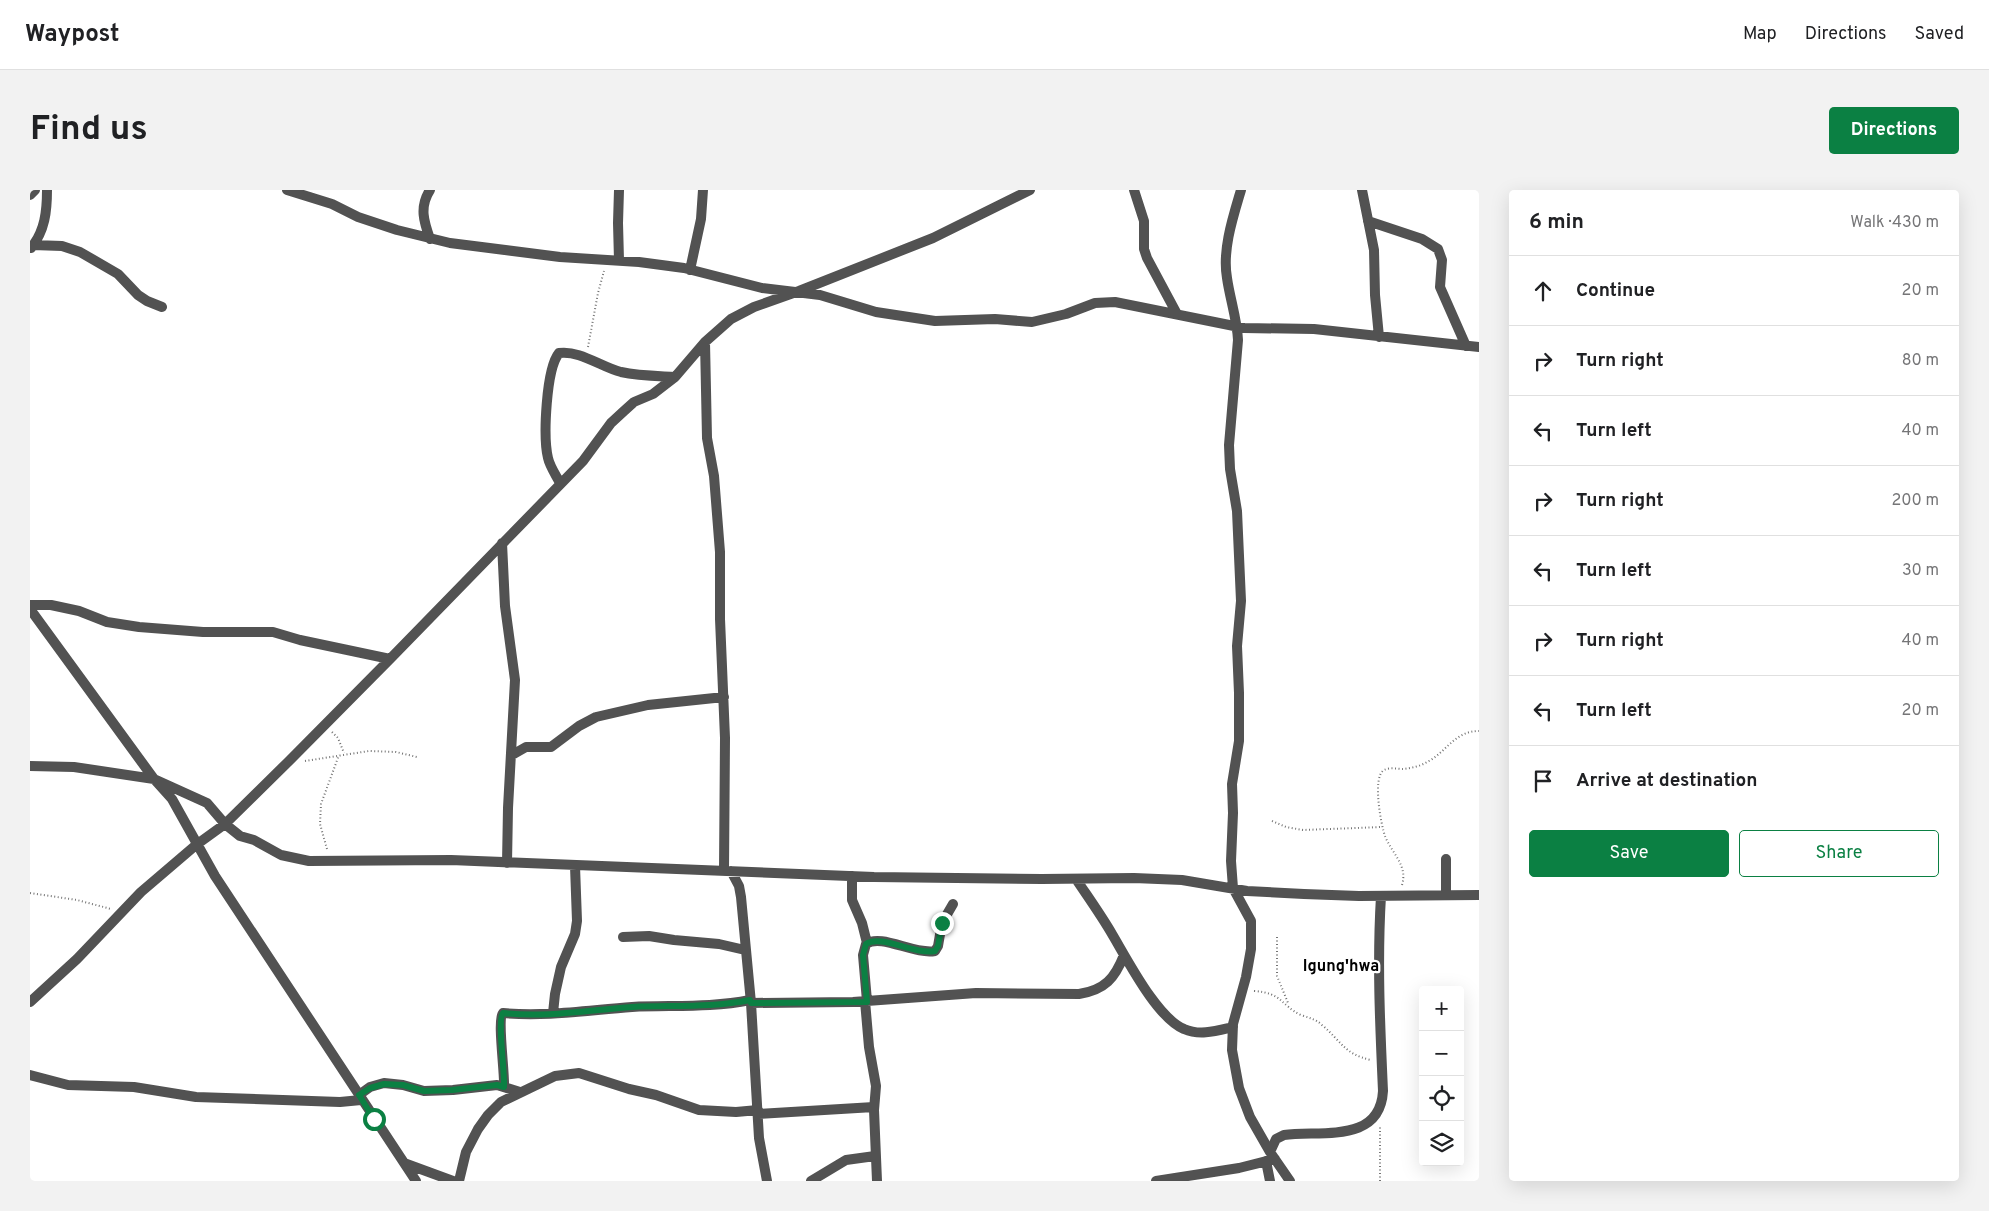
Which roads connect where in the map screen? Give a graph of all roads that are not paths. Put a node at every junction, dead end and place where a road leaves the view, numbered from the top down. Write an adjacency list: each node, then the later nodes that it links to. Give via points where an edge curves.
1 (35, 190): 11 (street)
2 (47, 190): 14 (street, via 45,219)
3 (287, 190): 13 (street, via 332,204 358,217)
4 (430, 190): 13 (street, via 423,217)
5 (619, 190): 15 (street)
6 (703, 190): 16 (street, via 701,219)
7 (1030, 190): 17 (street, via 933,238)
8 (1134, 190): 19 (street, via 1144,220 1147,258)
9 (1241, 190): 20 (street, via 1234,211 1226,265)
10 (1362, 190): 12 (street)
11 (30, 195)
12 (1368, 221): 21 (street, via 1374,250); 23 (street, via 1422,239 1438,249 1442,260 1442,294)
13 (430, 239): 15 (street, via 482,249)
14 (31, 247): 18 (street, via 62,246 80,252 118,274 138,295)
15 (619, 260): 16 (street)
16 (690, 270): 17 (street, via 762,288)
17 (799, 291): 19 (street, via 820,294 876,312 935,321 995,319 1032,322 1102,302 1131,304); 22 (street, via 754,306 731,319)
18 (162, 307)
19 (1176, 314): 20 (street)
20 (1238, 327): 21 (street, via 1314,329); 43 (street, via 1229,445 1237,511 1241,601 1237,646 1239,741 1232,784)
21 (1379, 337): 23 (street)
22 (705, 342): 25 (street); 31 (street, via 707,438 719,531)
23 (1466, 346): 24 (street)
24 (1479, 347)
25 (675, 377): 26 (street, via 624,411); 26 (street, via 621,372 586,358 559,353 550,372 546,447)
26 (560, 483): 27 (street)
27 (502, 543): 30 (street); 32 (street, via 505,606 515,680)
28 (30, 605): 30 (street, via 51,605 107,622 139,627 203,632 273,632)
29 (30, 609): 34 (street)
30 (390, 660): 35 (street)
31 (724, 697): 32 (street, via 648,705 596,717 552,747 526,747); 40 (street)
32 (512, 755): 38 (street)
33 (30, 766): 34 (street, via 74,767)
34 (154, 779): 35 (street, via 207,803); 36 (street, via 172,799 196,839)
35 (224, 824): 36 (street); 38 (street, via 240,836 303,860)
36 (196, 845): 52 (street, via 141,892); 60 (street)
37 (1446, 858): 44 (street)
38 (507, 863): 39 (street)
39 (575, 866): 40 (street); 55 (street, via 577,921 561,967)
40 (727, 871): 41 (street); 50 (street, via 739,886)
41 (852, 876): 42 (street); 49 (street, via 852,900)
42 (1076, 879): 43 (street, via 1182,880); 51 (street)
43 (1233, 888): 46 (street); 56 (street, via 1251,920 1251,949)
44 (1446, 895): 45 (street); 46 (street)
45 (1479, 895)
46 (1382, 896): 64 (street, via 1378,978 1383,1091 1380,1110 1372,1120 1354,1130 1284,1135 1276,1139)
47 (953, 904): 49 (street, via 942,923 935,951 917,951 875,941)
48 (623, 937): 50 (street, via 649,936)
49 (867, 943): 54 (street, via 863,955)
50 (745, 950): 53 (street)
51 (1124, 955): 54 (street, via 1111,979 1089,992 976,993); 56 (street, via 1154,1001 1170,1020 1182,1028 1210,1033)
52 (30, 1002)
53 (751, 1002): 54 (street); 55 (street); 62 (street)
54 (866, 1002): 61 (street, via 876,1086)
55 (553, 1013): 58 (street, via 501,1014)
56 (1233, 1027): 64 (street, via 1232,1050 1239,1088)
57 (30, 1075): 60 (street, via 68,1085 134,1087 196,1097 340,1102)
58 (504, 1087): 59 (street); 60 (street, via 424,1091 384,1084 370,1088)
59 (520, 1092): 62 (street, via 555,1076 579,1074 694,1109); 68 (street, via 501,1102 478,1129 466,1152)
60 (360, 1098): 65 (street)
61 (874, 1107): 62 (street); 63 (street)
62 (759, 1112): 69 (street, via 759,1138)
63 (875, 1156): 70 (street, via 846,1160); 71 (street)
64 (1270, 1157): 72 (street, via 1239,1168); 73 (street); 74 (street)
65 (404, 1163): 66 (street); 67 (street)
66 (416, 1181)
67 (453, 1181)
68 (459, 1181)
69 (767, 1181)
70 (811, 1181)
71 (877, 1181)
72 (1156, 1181)
73 (1270, 1181)
74 (1290, 1181)

